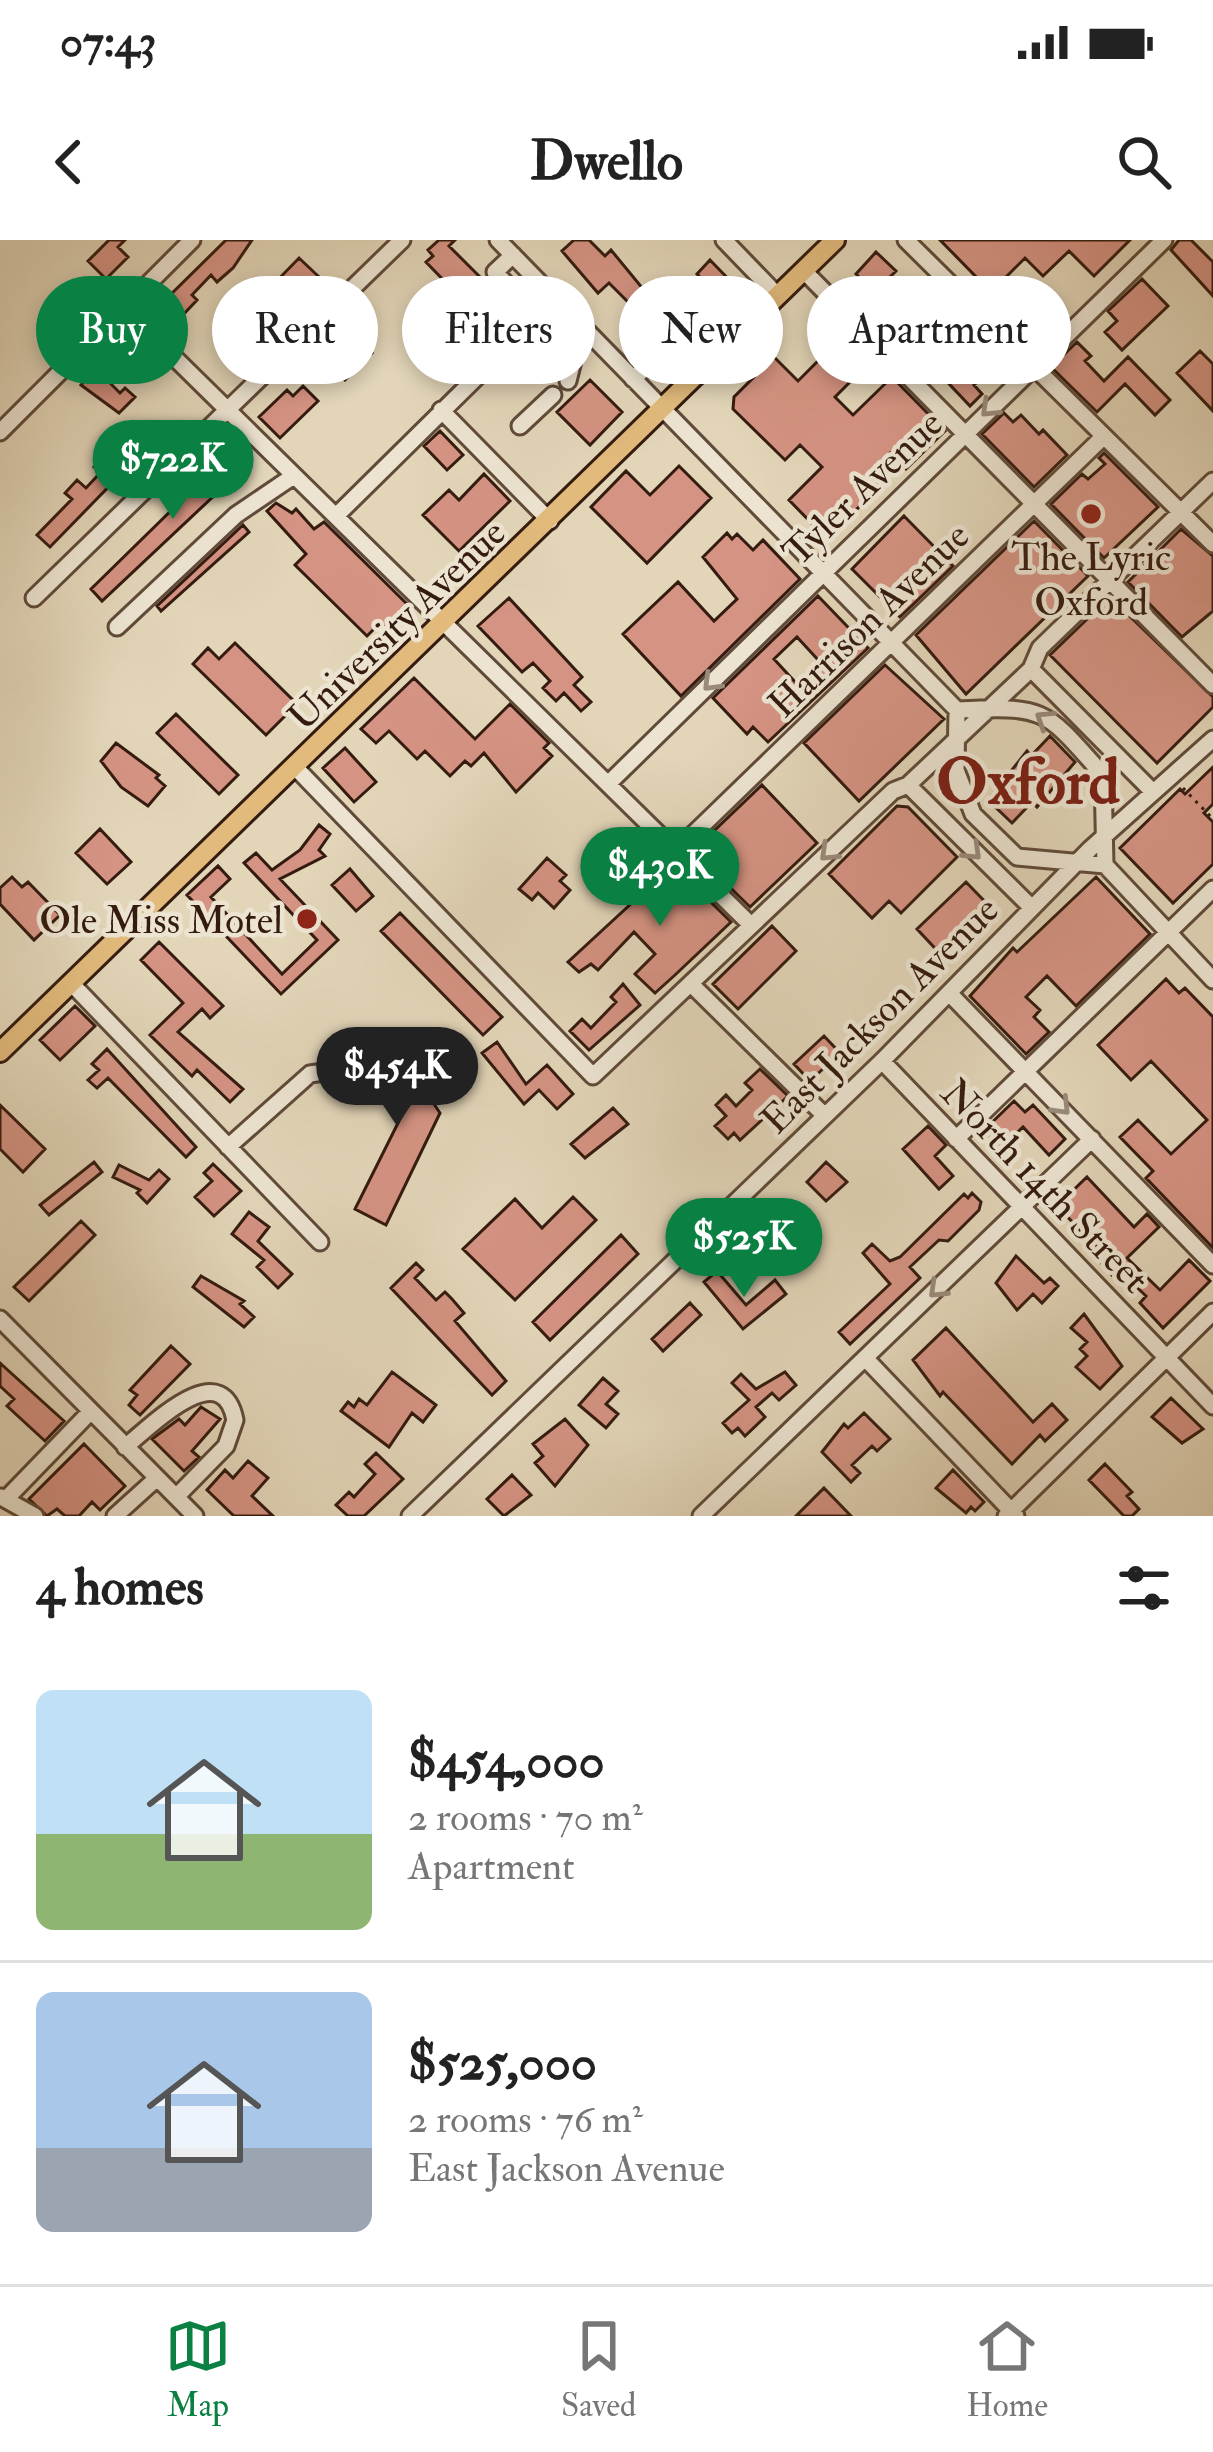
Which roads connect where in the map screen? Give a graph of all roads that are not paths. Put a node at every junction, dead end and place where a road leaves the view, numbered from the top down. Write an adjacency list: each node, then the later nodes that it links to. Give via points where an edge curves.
1 (192, 240): 10 (street)
2 (402, 240): 29 (street)
3 (498, 240): 8 (street)
4 (724, 240): 13 (street)
5 (836, 240): 9 (main road, University Avenue)
6 (905, 240): 14 (street)
7 (1164, 240): 16 (street, Tyler Avenue)
8 (513, 255): 11 (street); 12 (street)
9 (804, 271): 15 (main road, University Avenue); 32 (street)
10 (156, 276)
11 (499, 276)
12 (533, 276)
13 (759, 276)
14 (941, 276)
15 (783, 291)
16 (1071, 330)
17 (595, 340): 18 (street)
18 (619, 364)
19 (188, 374): 29 (street)
20 (48, 384): 31 (street)
21 (468, 384): 27 (street)
22 (638, 384): 28 (street)
23 (690, 384): 28 (main road, University Avenue)
24 (1015, 384): 32 (street, Tyler Avenue, one-way to 32)
25 (1050, 384): 33 (street)
26 (553, 395): 30 (street)
27 (441, 410): 38 (street); 39 (street)
28 (664, 411): 39 (main road, University Avenue); 41 (street)
29 (226, 413): 34 (street); 43 (street)
30 (520, 426)
31 (0, 432)
32 (962, 435): 36 (street); 41 (street, Tyler Avenue)
33 (1103, 437): 36 (street, Harrison Avenue); 37 (street)
34 (292, 477): 38 (street); 45 (street, via 236,515)
35 (1213, 481): 37 (street)
36 (1033, 506): 42 (street); 46 (street, Harrison Avenue)
37 (1181, 512): 40 (street); 42 (street)
38 (337, 515): 44 (street)
39 (550, 521): 44 (main road, University Avenue)
40 (1213, 544)
41 (820, 572): 46 (street); 54 (street, Tyler Avenue, one-way to 54)
42 (1110, 580): 47 (street, via 1040,648); 48 (street)
43 (34, 598)
44 (446, 621): 53 (main road, University Avenue); 54 (street)
45 (117, 627)
46 (890, 644): 50 (street); 58 (street, Harrison Avenue)
47 (1031, 669): 49 (street); 56 (street)
48 (1213, 685)
49 (990, 708): 50 (street); 52 (street); 57 (street, one-way to 49, via 1103,775 1074,742 1025,707)
50 (957, 710): 52 (street)
51 (1213, 739): 56 (street)
52 (956, 741): 55 (street); 59 (street, via 958,787 985,827 1017,857)
53 (295, 767): 66 (main road, University Avenue); 67 (street, via 593,1076)
54 (609, 783): 58 (street)
55 (908, 785): 62 (street, one-way to 62); 63 (street, one-way to 63)
56 (1152, 791): 57 (street)
57 (1107, 834): 59 (street); 60 (street)
58 (678, 849): 63 (street)
59 (1075, 864): 60 (street); 62 (street, East Jackson Avenue)
60 (1105, 866): 64 (street)
61 (1213, 889): 64 (street)
62 (1031, 908): 68 (street, East Jackson Avenue)
63 (751, 925): 67 (street)
64 (1167, 933): 65 (street); 72 (street)
65 (1213, 980)
66 (71, 983): 69 (main road, University Avenue); 76 (street)
67 (692, 986): 73 (street)
68 (950, 994): 70 (street, East Jackson Avenue); 72 (street)
69 (0, 1052)
70 (882, 1061): 73 (street, East Jackson Avenue); 74 (street, North 14th Street)
71 (324, 1072): 76 (street, via 310,1074)
72 (1028, 1072): 74 (street); 75 (street, one-way to 75)
73 (824, 1115): 94 (street, East Jackson Avenue)
74 (956, 1139): 77 (street, North 14th Street)
75 (1092, 1139): 77 (street); 79 (street)
76 (228, 1147): 78 (street)
77 (1021, 1208): 82 (street, North 14th Street); 83 (street, one-way to 83)
78 (320, 1241)
79 (1213, 1265)
80 (1213, 1312): 82 (street)
81 (0, 1319): 85 (street)
82 (1166, 1358): 84 (street, North 14th Street); 90 (street)
83 (866, 1359): 90 (street); 95 (street)
84 (1213, 1406)
85 (91, 1412): 86 (street); 88 (street)
86 (125, 1447): 87 (street); 89 (street, via 193,1395 223,1396 236,1420 226,1446)
87 (157, 1478): 89 (street); 92 (street)
88 (3, 1498): 91 (street)
89 (176, 1498): 93 (street)
90 (1011, 1514)
91 (35, 1516)
92 (116, 1516)
93 (195, 1516)
94 (410, 1516)
95 (701, 1516)

